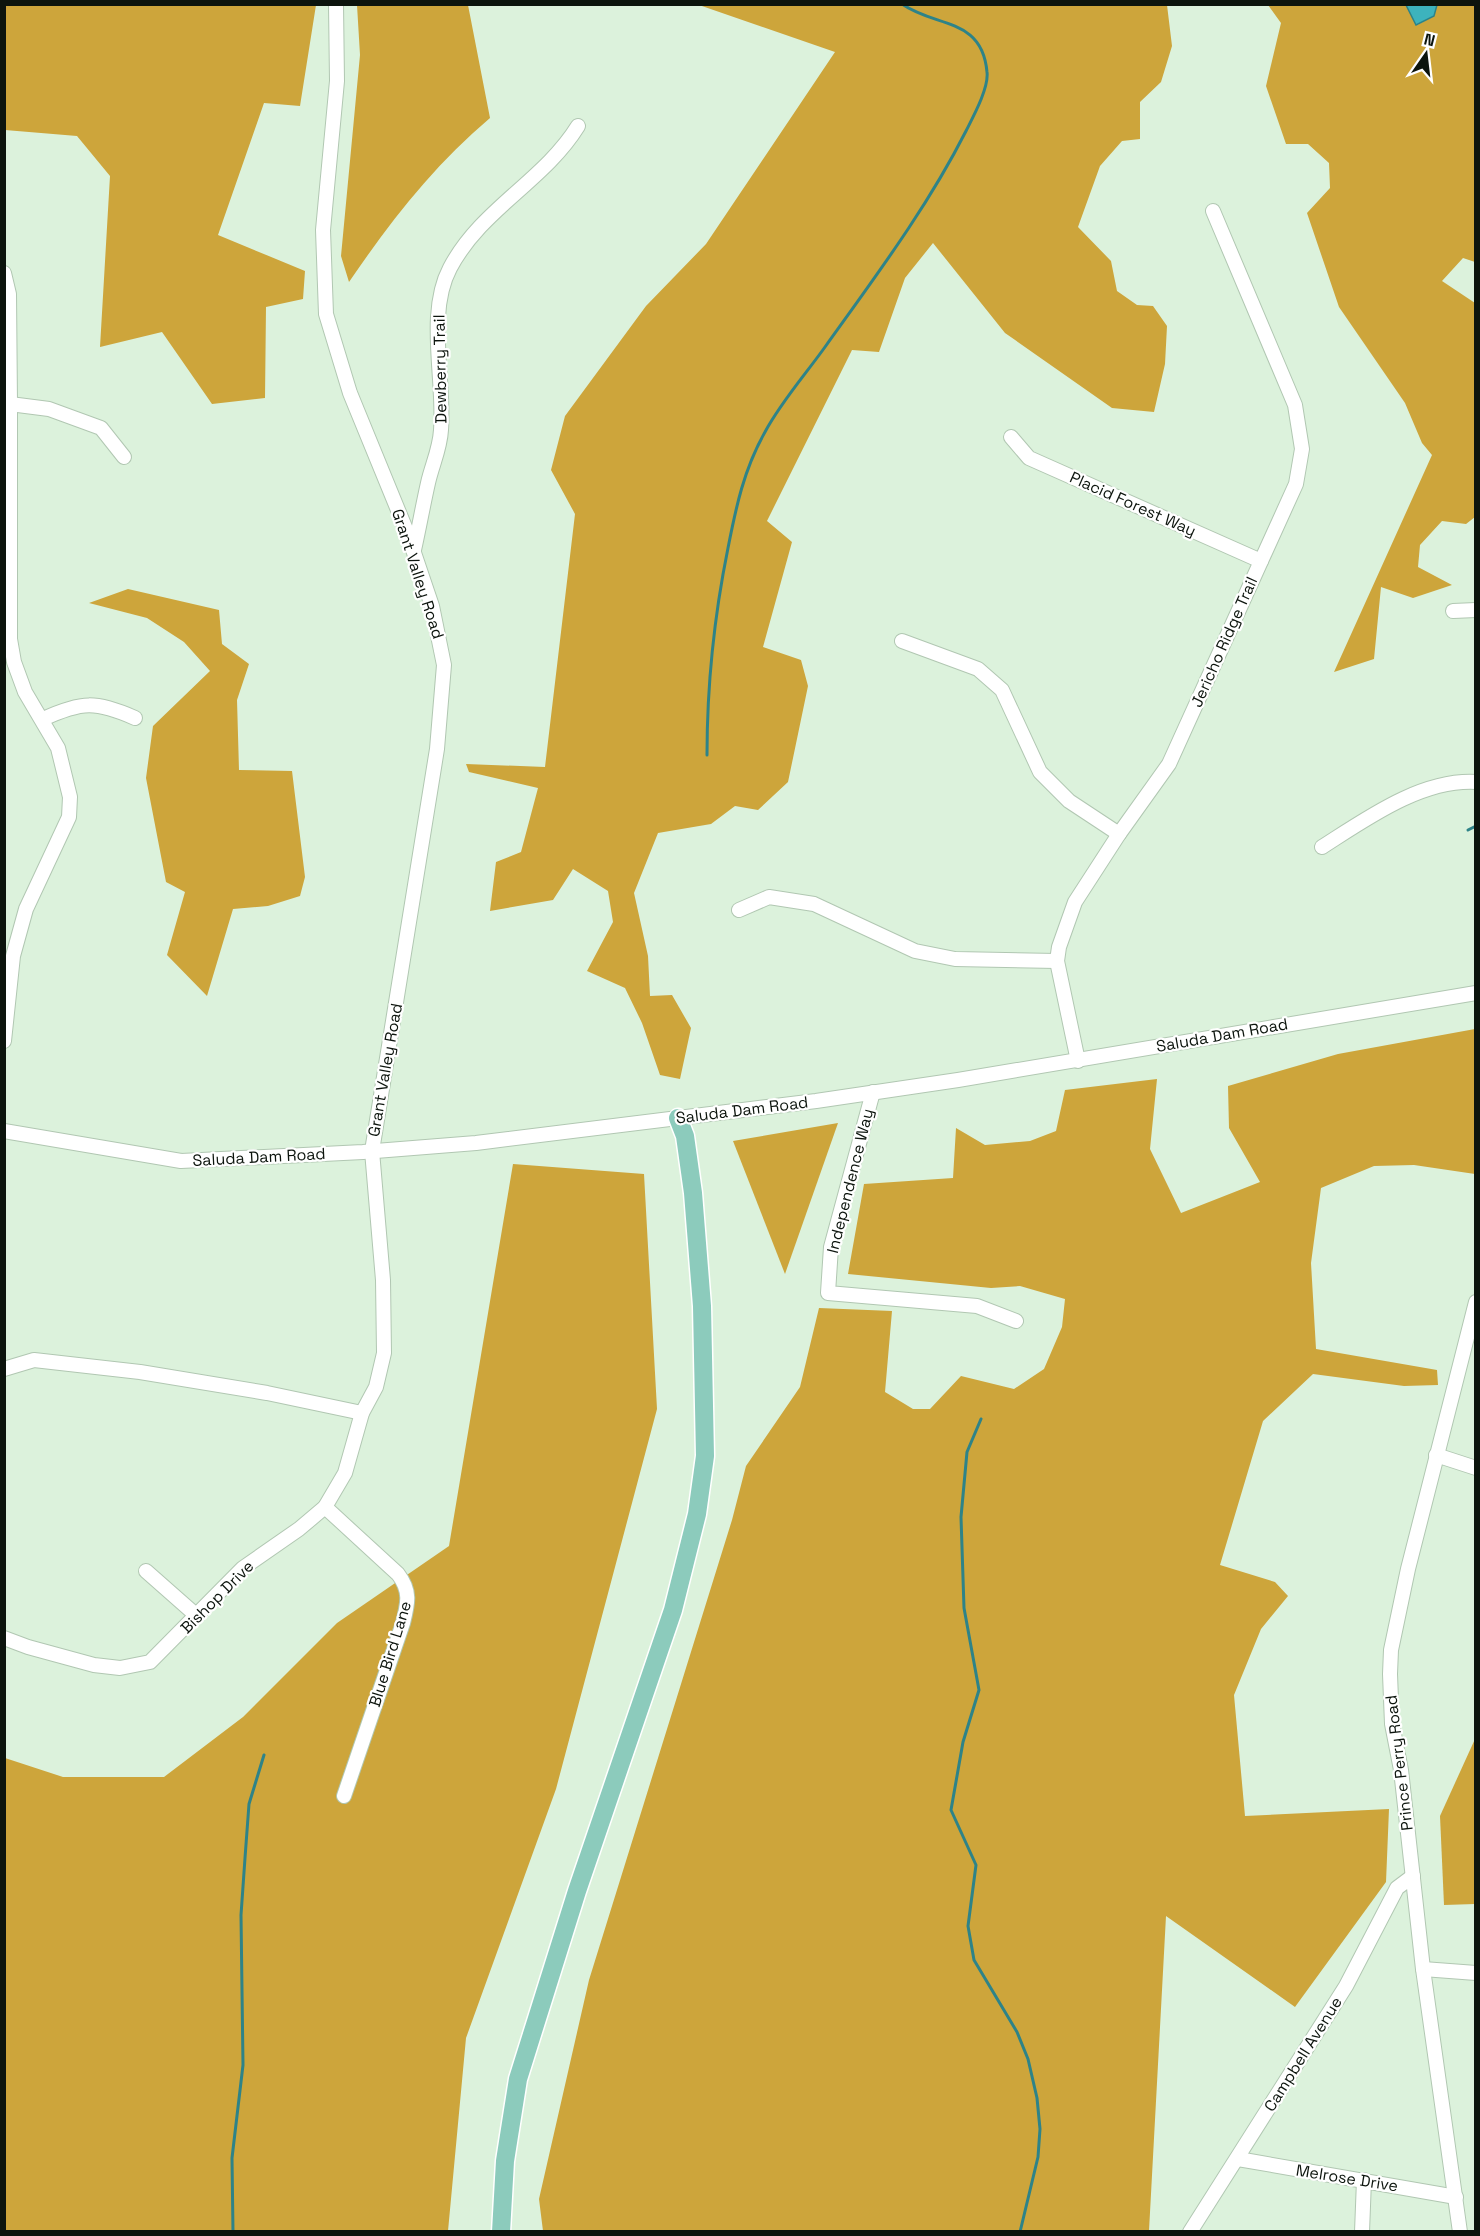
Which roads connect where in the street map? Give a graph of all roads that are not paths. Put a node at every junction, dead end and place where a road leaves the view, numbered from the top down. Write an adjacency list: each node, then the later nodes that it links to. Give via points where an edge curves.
1 (336, 4): 8 (street, Grant Valley Road, via 337,81 323,230 326,314 350,393)
2 (578, 126): 8 (street, Dewberry Trail, via 544,169 472,235 449,269 439,300 439,448)
3 (1213, 211): 9 (street, Jericho Ridge Trail, via 1295,405 1302,449 1296,484)
4 (4, 273): 5 (street, via 9,294)
5 (10, 404): 7 (street, via 49,410 101,428); 13 (street, via 10,639 26,692)
6 (1011, 437): 9 (street, Placid Forest Way, via 1029,458)
7 (124, 457)
8 (414, 552): 26 (street, Grant Valley Road, via 440,640 444,682 437,748)
9 (1261, 561): 16 (street, Jericho Ridge Trail, via 1169,764)
10 (1476, 610): 11 (street)
11 (1452, 611)
12 (902, 641): 16 (street, via 978,669 1002,690 1040,772 1069,801)
13 (43, 718): 14 (street, via 70,706 95,704); 21 (street, via 64,768 70,797 69,818 26,909 13,956)
14 (135, 718)
15 (1476, 782): 17 (street, via 1442,785 1416,794)
16 (1119, 834): 19 (street, Jericho Ridge Trail, via 1075,902)
17 (1322, 847)
18 (739, 910): 19 (street, via 769,897 814,904 915,951 955,959)
19 (1057, 961): 22 (street, Jericho Ridge Trail)
20 (1476, 993): 22 (street, Saluda Dam Road)
21 (4, 1041)
22 (1078, 1060): 23 (street, Saluda Dam Road)
23 (873, 1092): 24 (street, Saluda Dam Road); 28 (street, Independence Way, via 831,1247 828,1293 977,1306)
24 (678, 1118): 26 (street, Saluda Dam Road, via 476,1143); 44 (main road, via 673,1147 696,1251 702,1306 705,1456 697,1514 673,1610 518,2079)
25 (4, 1131): 26 (street, Saluda Dam Road, via 181,1161)
26 (372, 1151): 30 (street, Bishop Drive, via 383,1280 384,1353 376,1386)
27 (1476, 1302): 31 (street, Prince Perry Road)
28 (1016, 1321)
29 (4, 1368): 30 (street, via 34,1360 140,1372)
30 (362, 1413): 33 (street, Bishop Drive, via 345,1473)
31 (1436, 1455): 32 (street); 38 (street, Prince Perry Road, via 1391,1650 1392,1724)
32 (1476, 1468)
33 (325, 1508): 35 (street, Bishop Drive, via 243,1568); 37 (street, Blue Bird Lane, via 398,1574 410,1598)
34 (146, 1571): 35 (street)
35 (197, 1616): 36 (street, Bishop Drive, via 158,1656 139,1666 94,1665)
36 (4, 1638)
37 (344, 1796)
38 (1413, 1876): 39 (street, Prince Perry Road); 41 (street, Campbell Avenue, via 1397,1888 1346,1986)
39 (1423, 1969): 40 (street); 43 (street, Prince Perry Road)
40 (1476, 1973)
41 (1238, 2159): 42 (street, Melrose Drive); 45 (street, Campbell Avenue)
42 (1364, 2180): 43 (street, Melrose Drive); 46 (street)
43 (1456, 2196): 47 (street, Prince Perry Road)
44 (501, 2232)
45 (1190, 2232)
46 (1362, 2232)
47 (1460, 2232)

